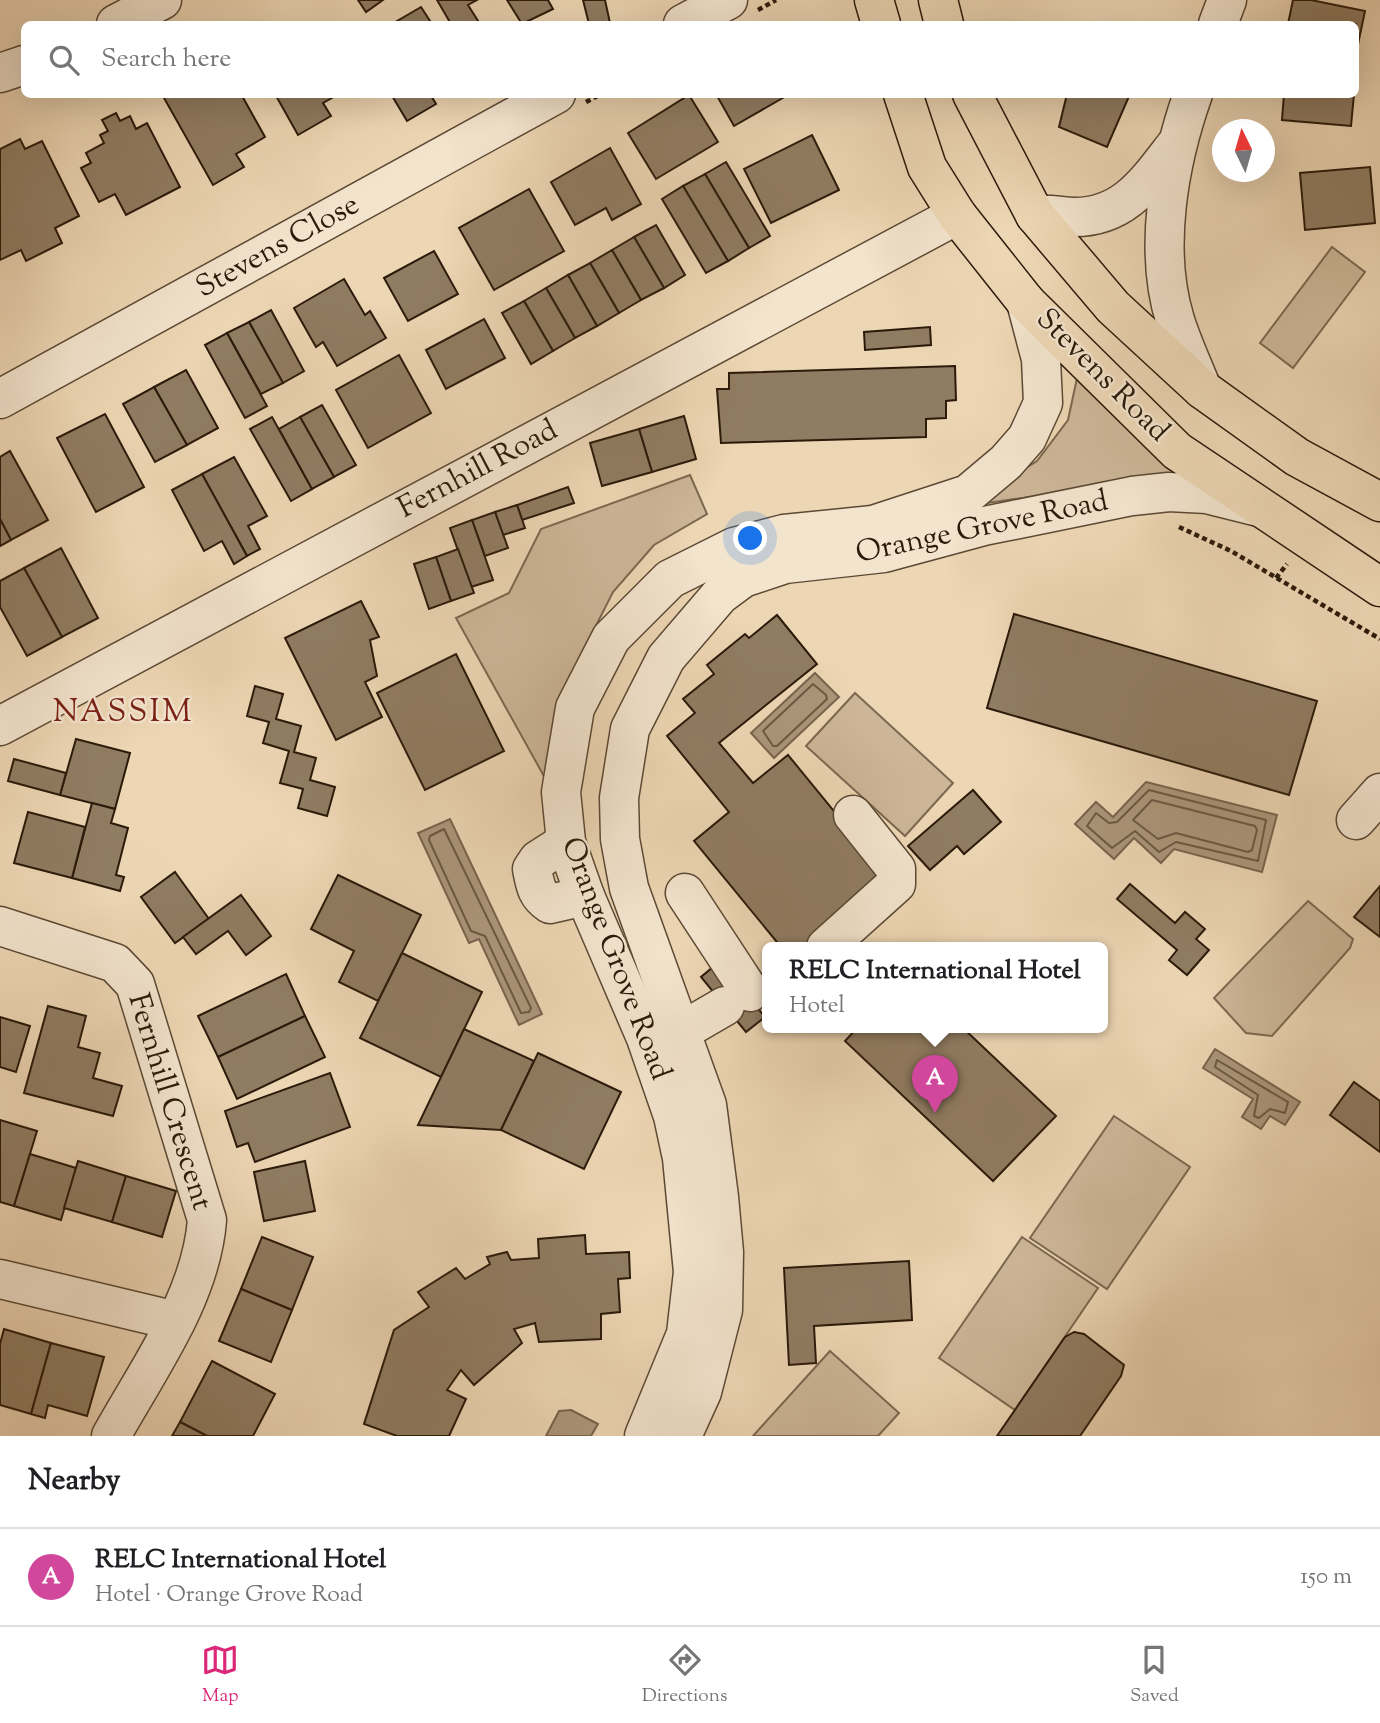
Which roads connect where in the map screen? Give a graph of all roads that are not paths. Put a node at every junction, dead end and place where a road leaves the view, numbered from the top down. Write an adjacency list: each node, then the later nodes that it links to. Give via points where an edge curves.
1 (162, 0): 6 (street)
2 (728, 0): 7 (street)
3 (874, 0): 8 (main road)
4 (938, 0): 9 (main road)
5 (1227, 0): 10 (street)
6 (122, 21)
7 (689, 21)
8 (880, 21)
9 (943, 21)
10 (1219, 21)
11 (21, 66): 12 (street)
12 (0, 73)
13 (549, 98): 22 (street, Stevens Close)
14 (904, 98): 18 (main road, Stevens Road, via 927,167)
15 (974, 98): 19 (main road, Stevens Road)
16 (1192, 98): 17 (street)
17 (1175, 146): 19 (street, via 1136,196 1111,212 1075,217); 21 (street, via 1164,244 1174,318)
18 (957, 215): 20 (main road, Stevens Road); 26 (street, Fernhill Road)
19 (1035, 215): 21 (main road, Stevens Road, via 1113,307)
20 (1026, 302): 24 (main road, Stevens Road, via 1177,451); 36 (street, Orange Grove Road, via 1041,359 1043,403 1027,439 1006,463 968,494 873,525 784,534 734,547 670,579 611,638 576,708 561,792 566,842 673,1116 682,1158 693,1272 686,1334)
21 (1202, 390): 23 (main road, Stevens Road, via 1297,457)
22 (0, 399)
23 (1380, 502)
24 (1261, 508): 25 (main road, Stevens Road); 32 (street, Orange Grove Road, via 1206,494 1132,496 984,526 884,553 785,564 743,578 720,595 666,658 630,729 619,798 620,839 629,888)
25 (1380, 587)
26 (0, 726)
27 (853, 815): 30 (street, via 896,869 896,884)
28 (685, 892): 31 (street)
29 (0, 926): 34 (street, Fernhill Crescent, via 115,963 135,984 207,1220 205,1248)
30 (832, 942)
31 (747, 995): 32 (street)
32 (682, 1031): 37 (street, Orange Grove Road, via 707,1105 724,1252 723,1310 702,1392)
33 (0, 1279): 34 (street)
34 (176, 1321): 35 (street, Fernhill Crescent)
35 (111, 1436)
36 (644, 1436)
37 (682, 1436)

